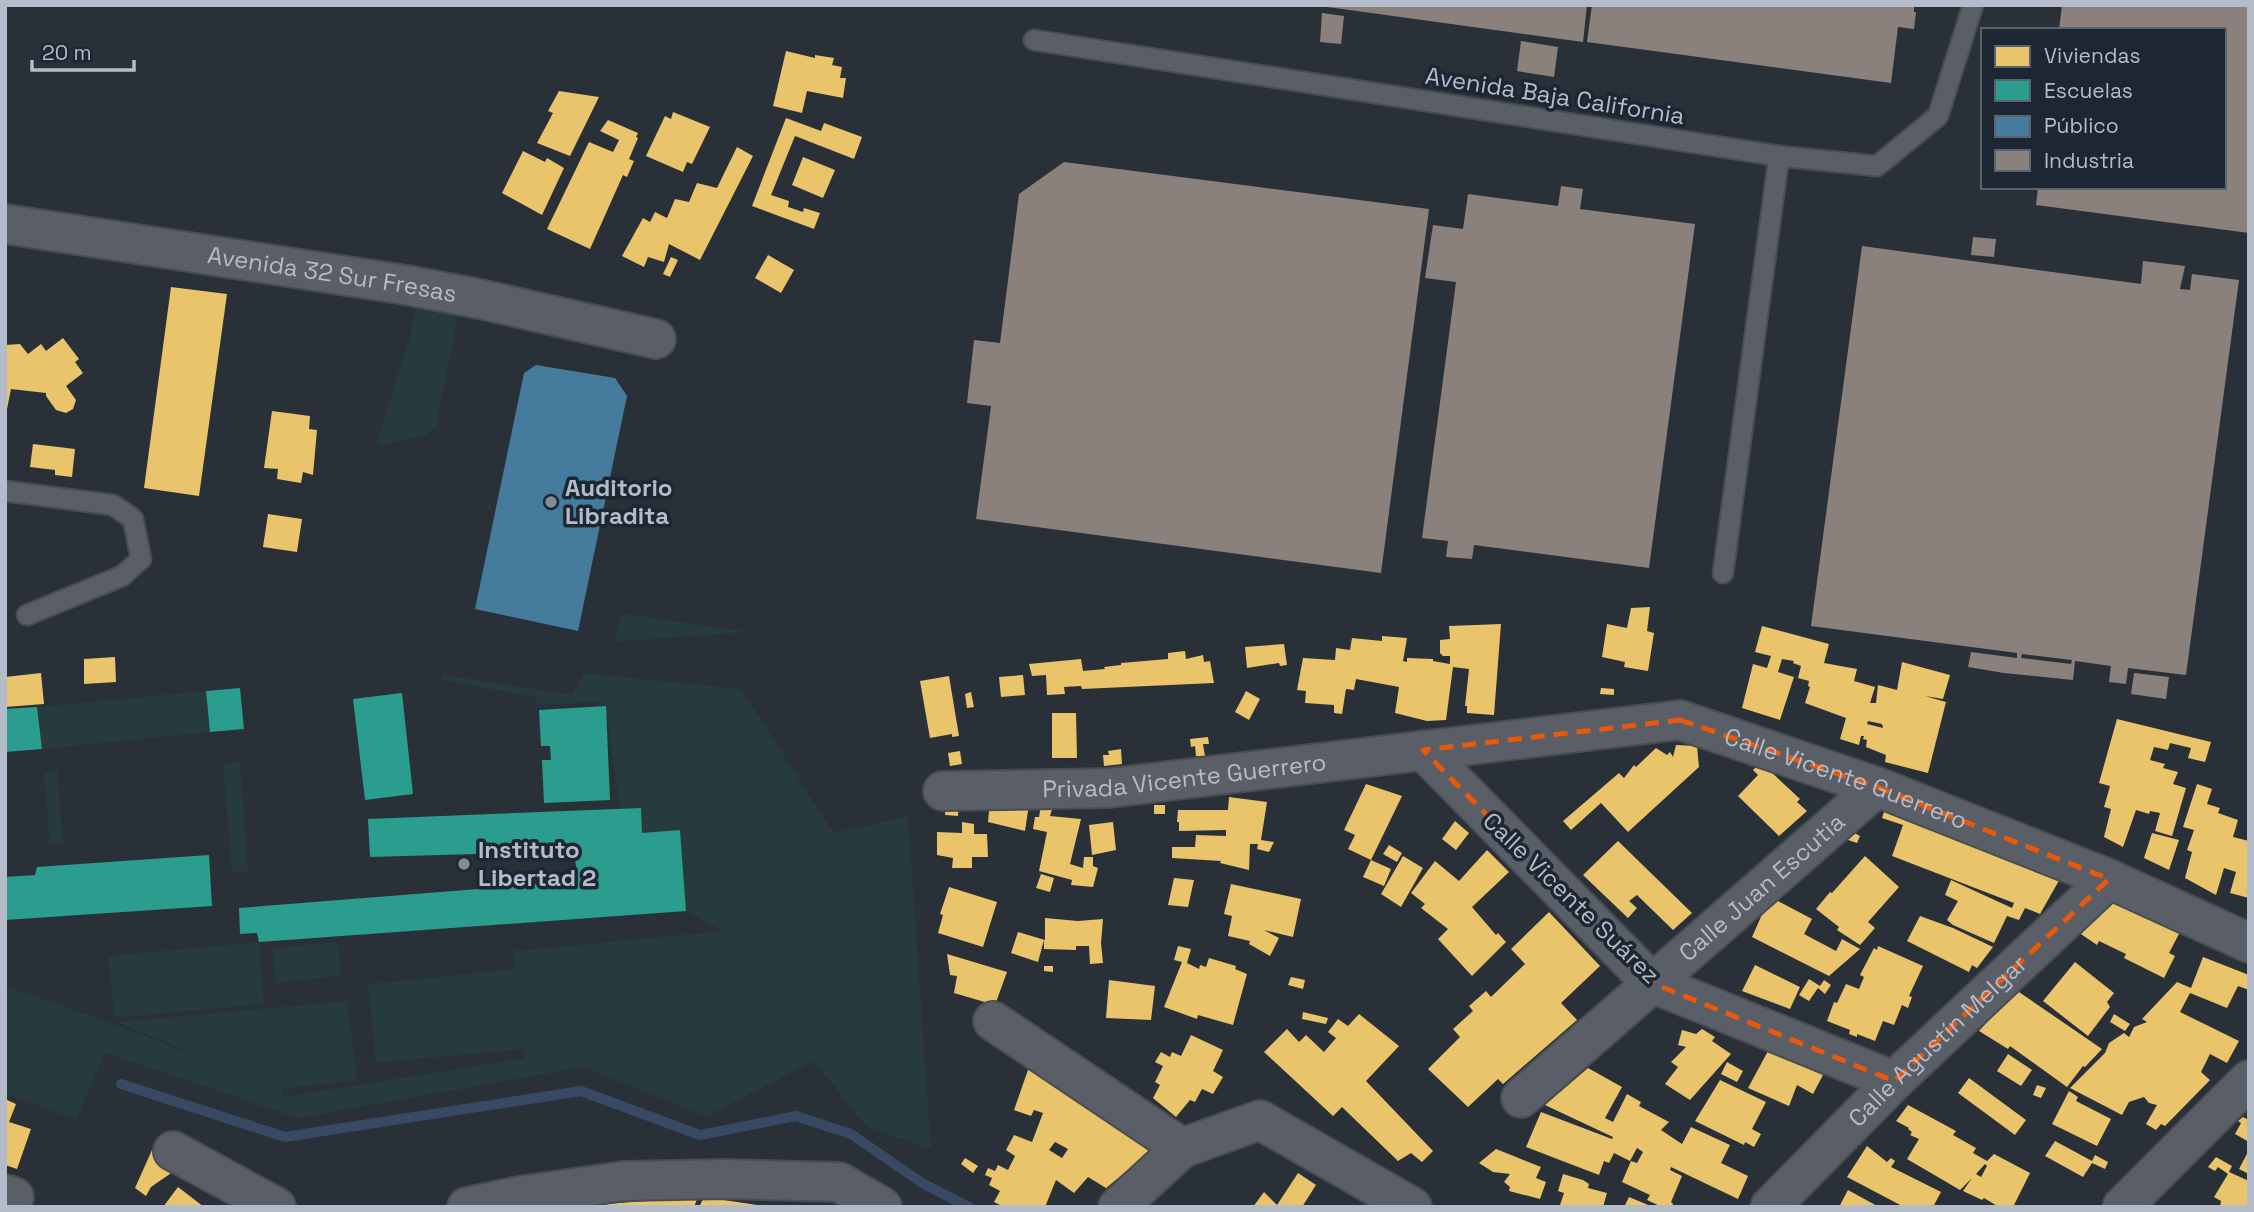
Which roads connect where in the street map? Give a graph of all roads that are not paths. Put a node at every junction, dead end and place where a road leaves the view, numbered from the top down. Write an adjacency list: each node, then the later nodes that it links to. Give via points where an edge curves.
1 (1973, 5): 3 (lane, Avenida Baja California, via 1938,116 1877,166)
2 (1034, 40): 3 (lane, Avenida Baja California)
3 (1779, 156): 7 (lane)
4 (5, 225): 5 (street, Avenida 32 Sur Fresas, via 362,277)
5 (656, 339)
6 (5, 491): 8 (lane, via 113,505 133,519 141,559 122,576)
7 (1723, 573)
8 (27, 615)
9 (1423, 750): 10 (street, Calle Vicente Guerrero, via 1680,720); 11 (street, Privada Vicente Guerrero, via 1109,788); 14 (street, Calle Vicente Suárez)
10 (1877, 787): 12 (street, Calle Vicente Guerrero); 14 (street, Calle Juan Escutia)
11 (943, 791)
12 (2109, 878): 13 (street, Calle Vicente Guerrero); 17 (street, Calle Agustín Melgar)
13 (2249, 943)
14 (1652, 983): 17 (street, Calle Vicente Suárez); 18 (street, Calle Juan Escutia)
15 (993, 1021): 19 (street)
16 (2249, 1080): 27 (street)
17 (1894, 1081): 26 (street, Calle Agustín Melgar)
18 (1521, 1098)
19 (1182, 1148): 24 (street); 25 (street, via 1260,1120)
20 (173, 1151): 21 (street)
21 (275, 1207)
22 (467, 1207): 23 (street, via 624,1181 724,1179 839,1182)
23 (882, 1207)
24 (1118, 1207)
25 (1412, 1207)
26 (1770, 1207)
27 (2122, 1207)

